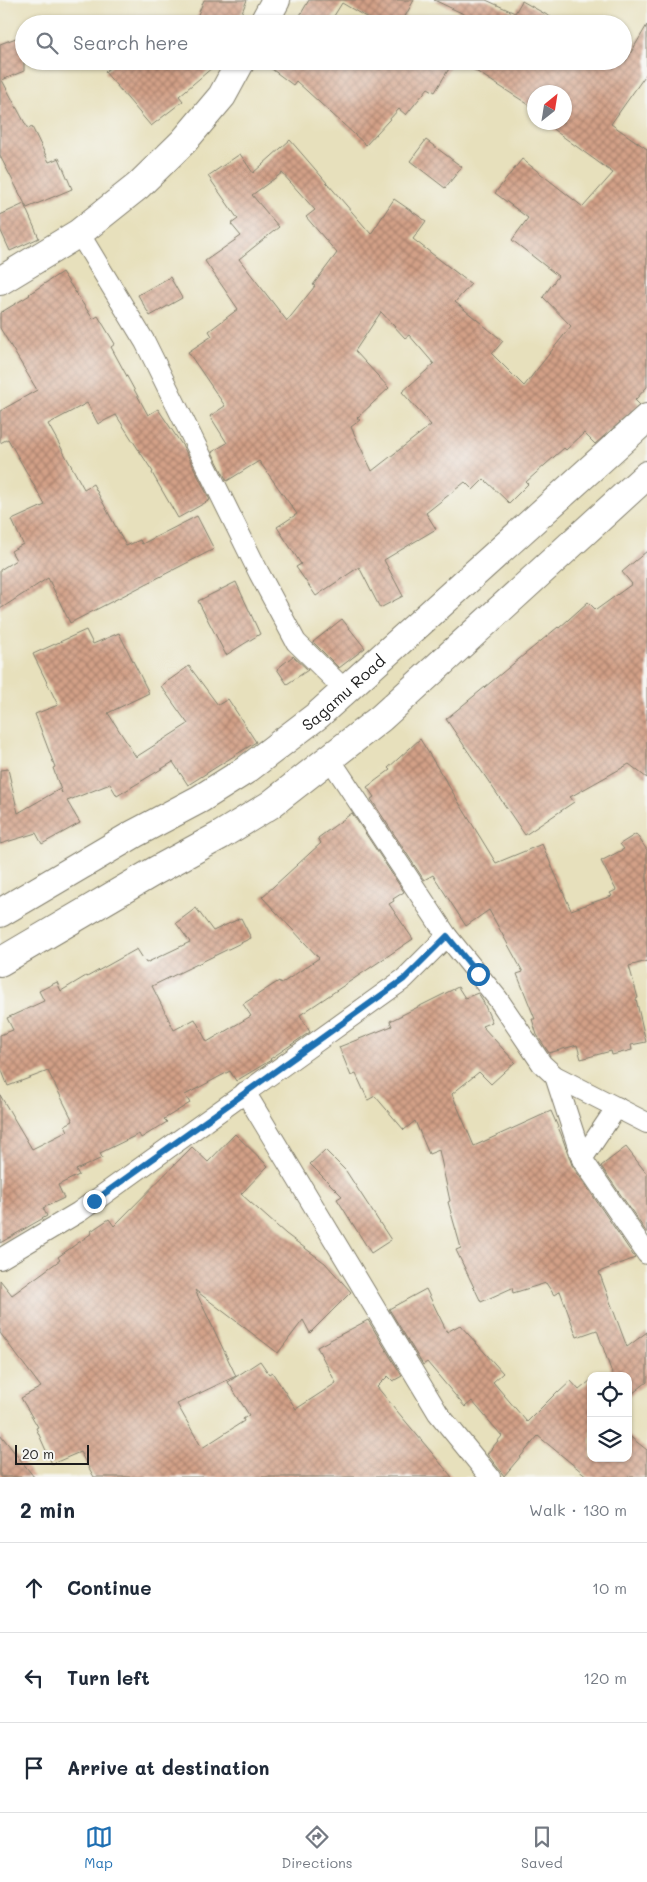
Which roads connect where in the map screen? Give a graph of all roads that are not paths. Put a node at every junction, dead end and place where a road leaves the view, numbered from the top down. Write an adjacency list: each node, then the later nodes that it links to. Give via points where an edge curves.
1 (276, 0): 2 (main road)
2 (267, 15)
3 (236, 70): 4 (main road, via 222,96 184,140 138,186)
4 (79, 233): 5 (main road); 8 (street, via 146,342 296,642)
5 (0, 280)
6 (647, 418): 8 (main road, Sagamu Road)
7 (647, 475): 9 (main road, via 380,718)
8 (346, 691): 10 (main road, Sagamu Road, via 246,770)
9 (330, 759): 11 (street); 12 (main road, via 270,805)
10 (0, 913)
11 (447, 936): 13 (street, via 498,998 542,1064); 14 (street, via 404,979)
12 (0, 962)
13 (555, 1076): 15 (street); 17 (street)
14 (245, 1092): 19 (street, via 79,1212); 20 (street, via 438,1414)
15 (617, 1107): 16 (street); 17 (street)
16 (647, 1123)
17 (582, 1159): 18 (street)
18 (647, 1254)
19 (0, 1259)
20 (490, 1477)

